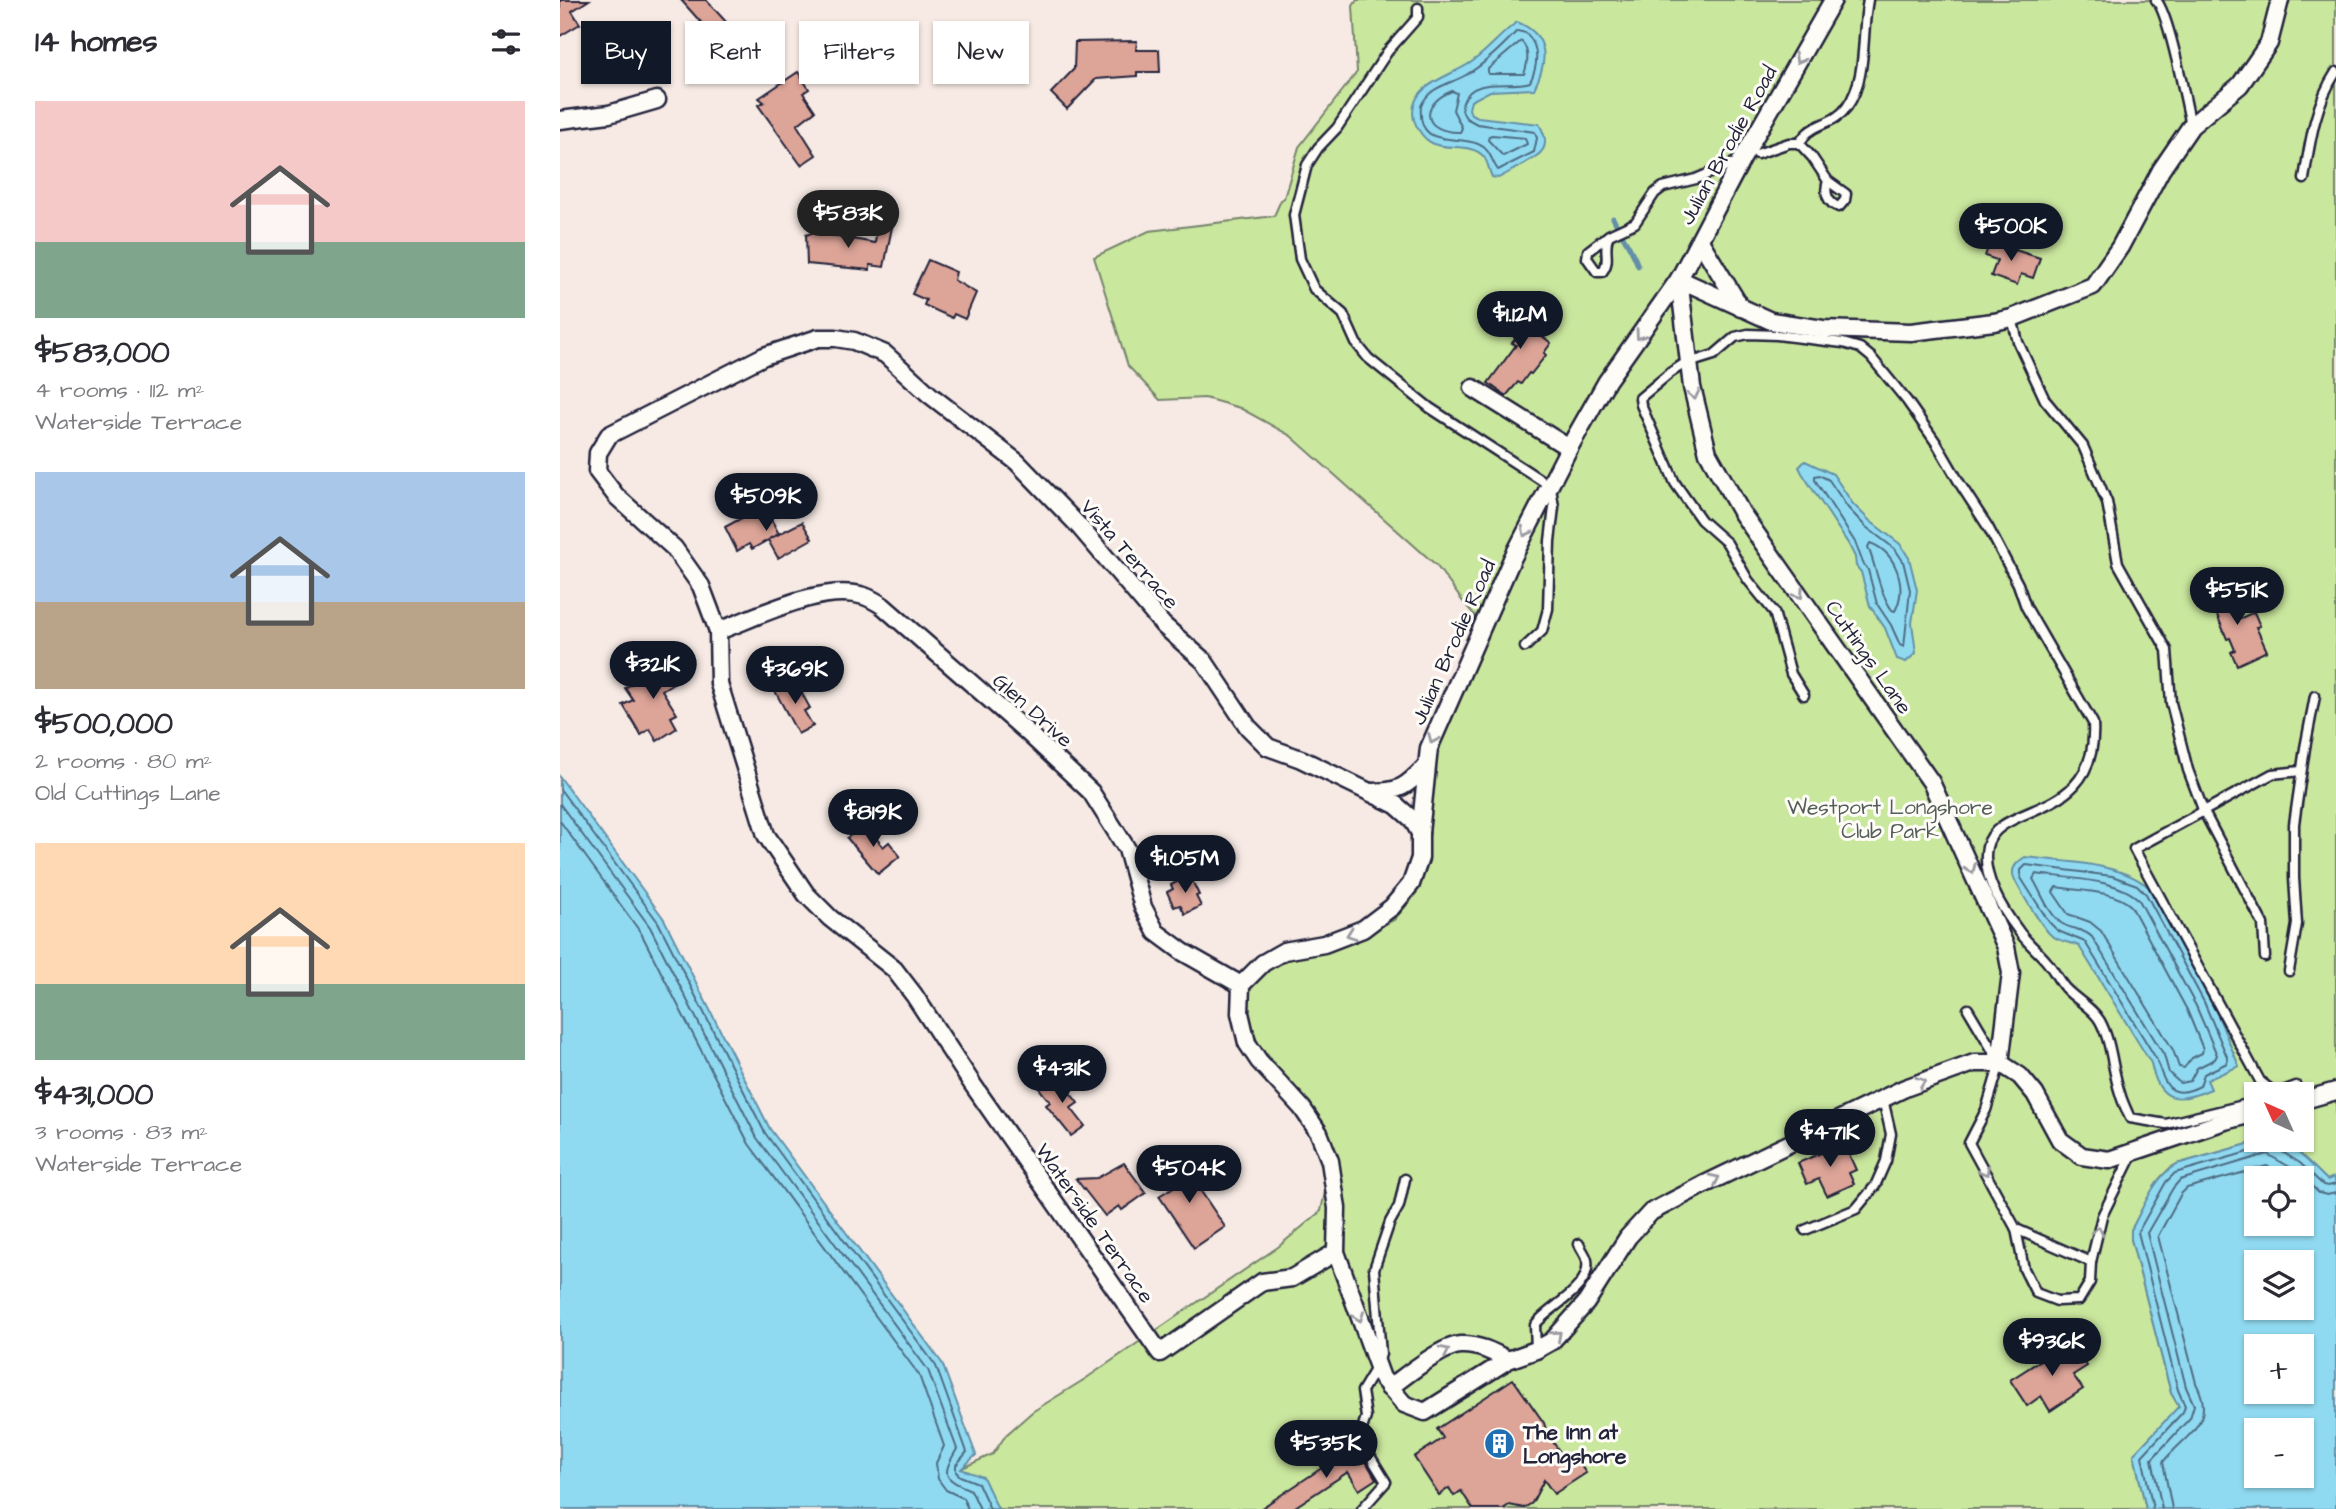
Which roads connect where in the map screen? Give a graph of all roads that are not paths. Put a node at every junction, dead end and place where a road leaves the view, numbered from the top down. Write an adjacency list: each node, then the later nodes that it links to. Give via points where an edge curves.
1 (1833, 0): 16 (street, Julian Brodie Road, one-way to 16)
2 (1868, 0): 10 (lane, via 1862,60 1847,108 1809,131)
3 (2156, 0): 9 (lane, via 2167,18)
4 (2280, 0): 9 (street, via 2269,43 2240,85)
5 (1418, 8): 24 (lane, via 1418,17 1388,51 1307,165 1294,215 1300,259 1314,289 1343,314 1368,358 1439,414 1544,482)
6 (2336, 72): 13 (lane, via 2314,121)
7 (657, 100): 8 (street, via 609,114)
8 (560, 120)
9 (2192, 126): 19 (street, via 2093,286)
10 (1799, 143): 11 (lane); 14 (lane)
11 (1757, 154)
12 (1731, 164): 15 (lane, via 1663,187 1641,216)
13 (2304, 179)
14 (1828, 181)
15 (1609, 235)
16 (1700, 240): 17 (street, Julian Brodie Road); 18 (street)
17 (1679, 279): 18 (street); 21 (street, Cuttings Lane); 23 (street, Julian Brodie Road, one-way to 23, via 1607,381)
18 (1741, 309): 19 (street, via 1771,321 1911,332)
19 (2012, 318): 32 (lane, via 2045,400 2084,446 2108,502 2118,563 2167,650 2171,704)
20 (854, 341): 25 (street, Waterside Terrace, via 818,338 764,356 609,435 598,453 597,471 616,496 674,548 701,586); 31 (street, Vista Terrace, via 885,354 1017,462 1078,524 1163,625 1205,661 1248,727 1268,747)
21 (1689, 363): 27 (lane, via 1646,391 1641,405 1675,483 1700,520 1727,543 1774,612 1791,674); 38 (street, Cuttings Lane, one-way to 38, via 1708,453 1741,512 1931,782 1958,838 2006,947 2011,973); 43 (lane, via 1714,355 1735,337 1748,334 1843,343 1871,356 1915,410 1989,527 2026,607 2093,723 2089,759 2080,781 2069,792 1992,835 1986,860 2003,908 2063,986 2095,1013 2130,1118 2166,1124)
22 (1473, 388): 23 (street)
23 (1569, 448): 24 (street, Julian Brodie Road)
24 (1548, 490): 26 (lane, via 1555,507 1548,609 1542,631); 29 (street, Julian Brodie Road, one-way to 29, via 1512,559 1429,748)
25 (718, 631): 36 (street, Glen Drive, via 828,594 865,596 883,606 1091,792 1127,849 1143,907 1156,932); 50 (street, Waterside Terrace, via 719,684 766,835 806,894 894,970 914,995 1160,1353 1262,1282 1292,1278)
26 (1525, 647)
27 (1804, 695)
28 (2315, 696): 30 (lane)
29 (1426, 766): 31 (street, via 1408,785 1389,792); 33 (street, Julian Brodie Road)
30 (2301, 771): 32 (lane, via 2272,774); 35 (lane, via 2294,824 2297,923)
31 (1369, 792): 33 (street, Vista Terrace, via 1396,804)
32 (2204, 812): 34 (lane, via 2263,924); 39 (lane, via 2134,849)
33 (1420, 833): 36 (street, Julian Brodie Road, one-way to 36, via 1420,858 1411,884 1392,907 1363,929 1324,944 1284,951 1262,963)
34 (2265, 957)
35 (2289, 971)
36 (1241, 985): 50 (street, via 1240,1013 1247,1043 1319,1133 1330,1161 1337,1208)
37 (1968, 1010): 38 (lane)
38 (2000, 1063): 42 (street, one-way to 38, via 1974,1063); 45 (street, via 2020,1076 2060,1140 2082,1156 2109,1160); 47 (lane, one-way to 47, via 1986,1110 1969,1143)
39 (2261, 1082)
40 (2336, 1091): 41 (street)
41 (2314, 1093)
42 (1883, 1099): 48 (lane, via 1891,1134 1875,1186 1856,1209); 52 (street, one-way to 42, via 1567,1326 1628,1237 1651,1212)
43 (2244, 1105)
44 (2244, 1116): 45 (street)
45 (2133, 1152): 51 (lane, one-way to 45, via 2102,1216)
46 (1405, 1178): 54 (lane, via 1374,1269 1381,1354)
47 (2016, 1229): 51 (lane); 51 (lane, via 2024,1269 2036,1293 2057,1301 2079,1300 2090,1282)
48 (1805, 1230)
49 (1579, 1244): 52 (lane, via 1587,1259 1586,1272 1574,1290 1535,1325)
50 (1336, 1252): 54 (street, one-way to 54)
51 (2091, 1262)
52 (1536, 1350): 53 (street)
53 (1508, 1360): 55 (street, one-way to 53, via 1457,1345 1490,1350); 55 (street, via 1425,1412 1404,1404)
54 (1377, 1366): 55 (street); 56 (lane, via 1362,1391 1366,1417 1359,1438 1386,1482)
55 (1389, 1388)
56 (1362, 1509)

